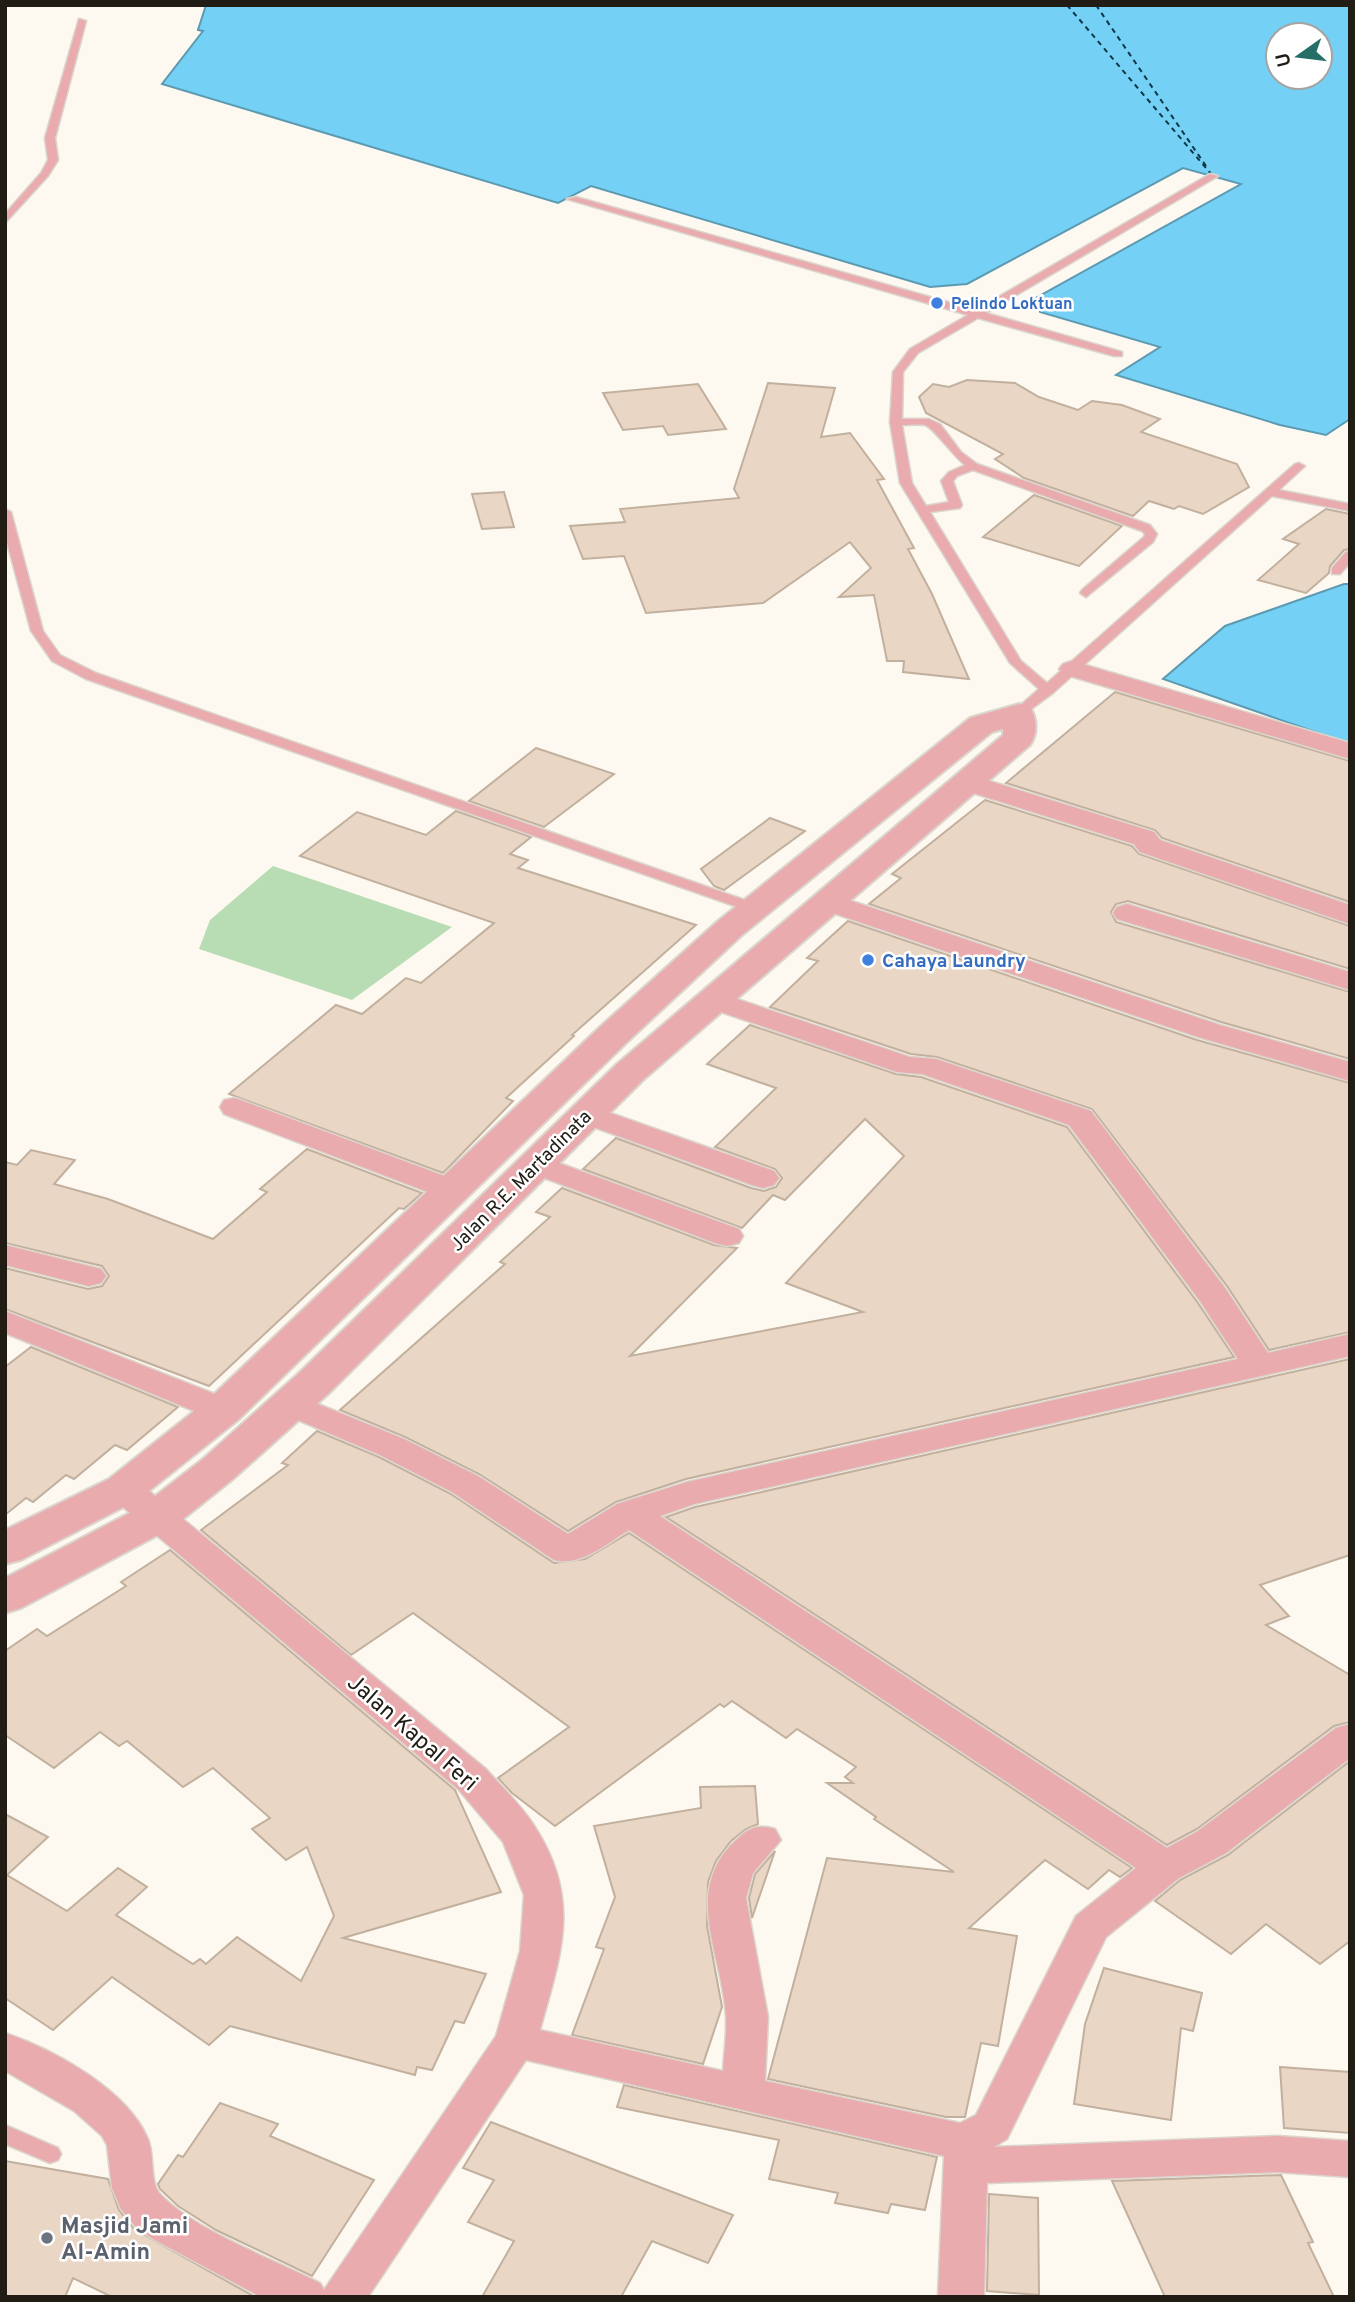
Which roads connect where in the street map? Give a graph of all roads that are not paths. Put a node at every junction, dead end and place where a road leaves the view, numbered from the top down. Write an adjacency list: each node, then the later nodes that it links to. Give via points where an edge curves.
1 (82, 21): 4 (lane, via 50,138 53,160)
2 (1213, 176): 5 (lane)
3 (572, 199): 5 (lane)
4 (5, 220)
5 (978, 314): 6 (lane); 7 (lane, via 914,351 898,372)
6 (1118, 354)
7 (896, 422): 8 (lane, via 936,426 957,454); 12 (lane, via 906,482)
8 (973, 466): 12 (lane, via 947,481 956,505); 16 (lane, via 1146,528 1149,539)
9 (1299, 466): 10 (lane)
10 (1270, 492): 11 (lane); 17 (lane)
11 (1350, 508)
12 (923, 510): 18 (lane, via 1016,663)
13 (5, 513): 25 (lane, via 37,631 57,658 91,676)
14 (1350, 555): 15 (lane)
15 (1336, 571)
16 (1086, 593)
17 (1072, 669): 18 (lane); 20 (street)
18 (1048, 690): 19 (lane)
19 (1019, 726): 21 (street, Jalan R.E. Martadinata); 25 (street, Jalan R.E. Martadinata, via 981,725)
20 (1350, 751)
21 (967, 782): 22 (street, Jalan R.E. Martadinata); 24 (street, via 1144,838 1150,846)
22 (828, 902): 26 (street, Jalan R.E. Martadinata); 29 (street, via 1209,1031)
23 (1127, 913): 27 (street)
24 (1350, 915)
25 (742, 918): 26 (street); 34 (street, Jalan R.E. Martadinata)
26 (778, 944): 28 (street, Jalan R.E. Martadinata)
27 (1350, 981)
28 (713, 1000): 31 (street, Jalan R.E. Martadinata); 40 (street, via 1080,1118 1213,1295)
29 (1350, 1072)
30 (235, 1107): 34 (street)
31 (588, 1114): 32 (street, Jalan R.E. Martadinata); 33 (street)
32 (537, 1164): 35 (street); 41 (street, Jalan R.E. Martadinata)
33 (763, 1178)
34 (452, 1190): 42 (street, Jalan R.E. Martadinata)
35 (727, 1236)
36 (5, 1255): 37 (street)
37 (89, 1276)
38 (5, 1321): 42 (street)
39 (1350, 1345): 40 (street)
40 (1259, 1365): 44 (street, via 687,1494)
41 (291, 1404): 44 (street, via 465,1483 567,1551); 45 (street, Jalan R.E. Martadinata)
42 (223, 1410): 43 (street, Jalan R.E. Martadinata)
43 (124, 1489): 45 (street, Jalan Kapal Feri); 46 (street, Jalan R.E. Martadinata)
44 (630, 1513): 50 (street)
45 (157, 1517): 47 (street, Jalan R.E. Martadinata); 51 (street, Jalan Kapal Feri, via 472,1779 520,1835 544,1895 541,1951)
46 (5, 1549)
47 (5, 1597)
48 (1350, 1738): 50 (street, via 1212,1842)
49 (761, 1840): 53 (street, via 734,1867 726,1898 747,2017)
50 (1165, 1867): 55 (street, via 1091,1927 992,2127)
51 (516, 2042): 53 (street); 59 (street, Jalan Kapal Feri)
52 (5, 2050): 58 (street, via 110,2112 127,2138 134,2186 142,2205 167,2225)
53 (743, 2093): 55 (street)
54 (5, 2134): 56 (lane)
55 (966, 2153): 57 (street, via 1277,2154); 60 (street)
56 (50, 2154)
57 (1350, 2159)
58 (304, 2297)
59 (343, 2297)
60 (961, 2297)

